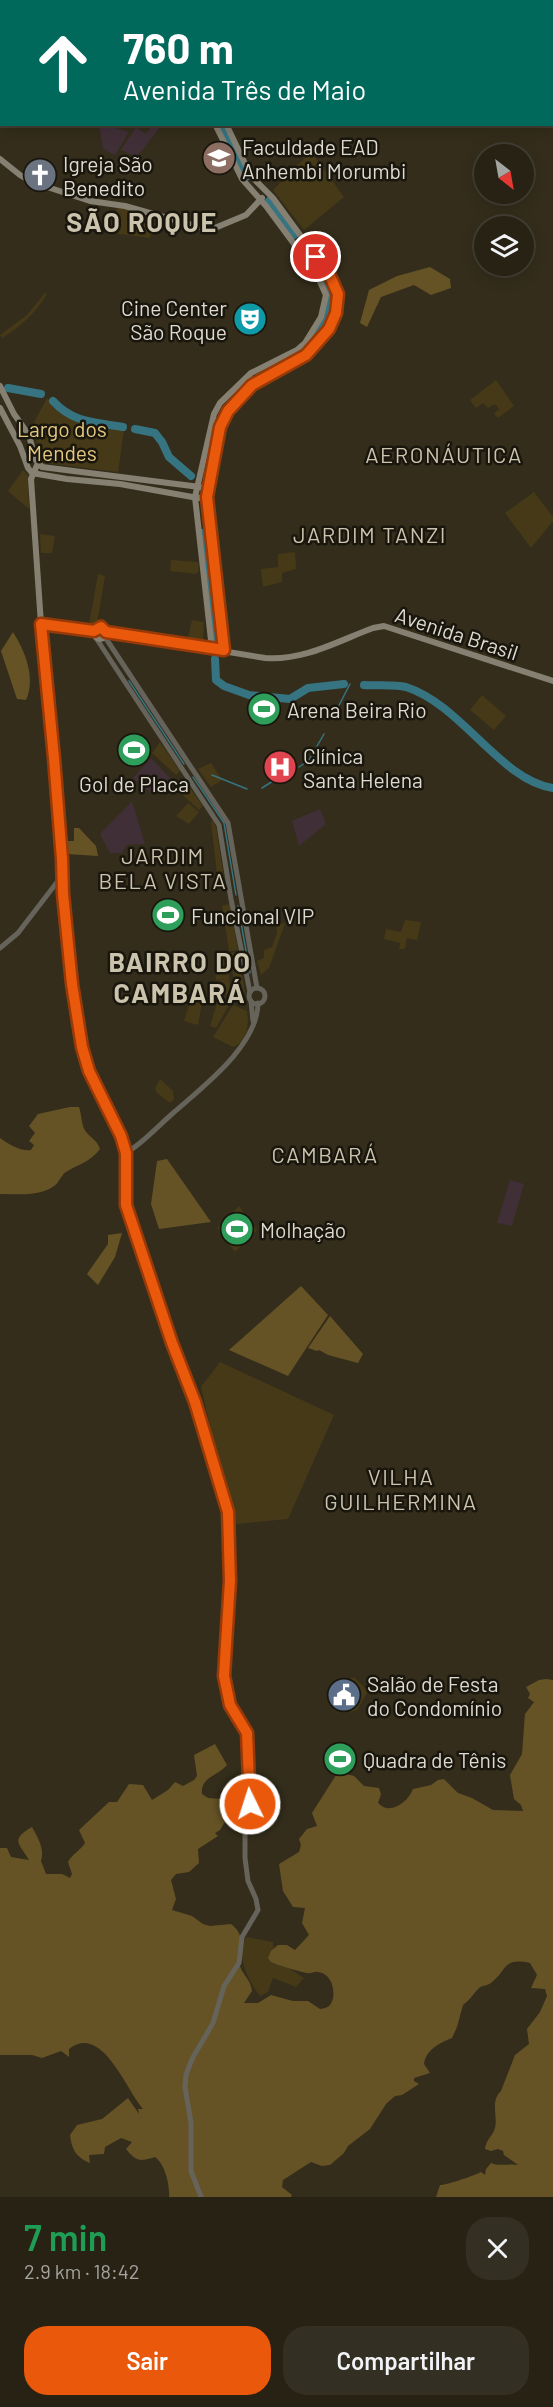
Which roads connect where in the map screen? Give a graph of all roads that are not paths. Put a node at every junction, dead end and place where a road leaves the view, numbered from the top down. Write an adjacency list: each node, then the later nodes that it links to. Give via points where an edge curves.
1 (216, 126): 5 (main road, via 238,173)
2 (227, 126): 4 (main road, via 251,176)
3 (0, 159): 5 (main road, via 32,182 90,201 125,206 210,230 246,215)
4 (267, 193): 5 (main road); 13 (main road, via 330,276 338,294 336,313 324,337 309,353 252,385 228,411 220,427)
5 (260, 200): 12 (main road, via 317,275 323,285 325,305 316,327 301,347 251,373 220,403)
6 (0, 387): 8 (main road)
7 (0, 408): 9 (main road)
8 (25, 427): 9 (main road); 10 (main road)
9 (14, 433): 11 (main road)
10 (38, 463): 11 (main road); 14 (main road, via 43,468)
11 (32, 473): 16 (main road); 19 (main road)
12 (199, 476): 13 (main road); 14 (main road)
13 (209, 478): 15 (main road)
14 (196, 487): 15 (main road); 16 (main road)
15 (207, 494): 16 (main road); 18 (main road)
16 (195, 497): 17 (main road)
17 (195, 508): 18 (main road); 22 (main road)
18 (207, 508): 23 (main road)
19 (41, 624): 20 (main road); 27 (street)
20 (95, 634): 21 (main road, via 100,639); 21 (main road, via 101,627); 25 (street)
21 (105, 634): 22 (main road, Avenida Brasil); 24 (street)
22 (212, 649): 23 (main road, Avenida Brasil)
23 (224, 650): 26 (main road, Avenida Brasil, via 276,659 298,657 384,626)
24 (125, 667): 25 (street); 31 (street, via 228,823)
25 (118, 672): 32 (street, via 219,825)
26 (553, 681)
27 (61, 877): 28 (street); 29 (street)
28 (54, 886): 29 (street, via 59,884); 30 (street, via 18,933)
29 (63, 894): 36 (street, via 82,1047)
30 (0, 948)
31 (257, 988): 32 (street); 34 (street, via 265,996)
32 (250, 992): 33 (street)
33 (251, 1001): 34 (street); 35 (street)
34 (258, 1003): 35 (street)
35 (253, 1022): 36 (street, via 238,1050 211,1082)
36 (126, 1153): 37 (street, via 126,1205 195,1402 229,1519 224,1676 230,1705 247,1733 250,1804 244,1858 258,1905 256,1916 242,1937 239,1963 224,1986 213,2023 186,2075 191,2172)
37 (200, 2196)

